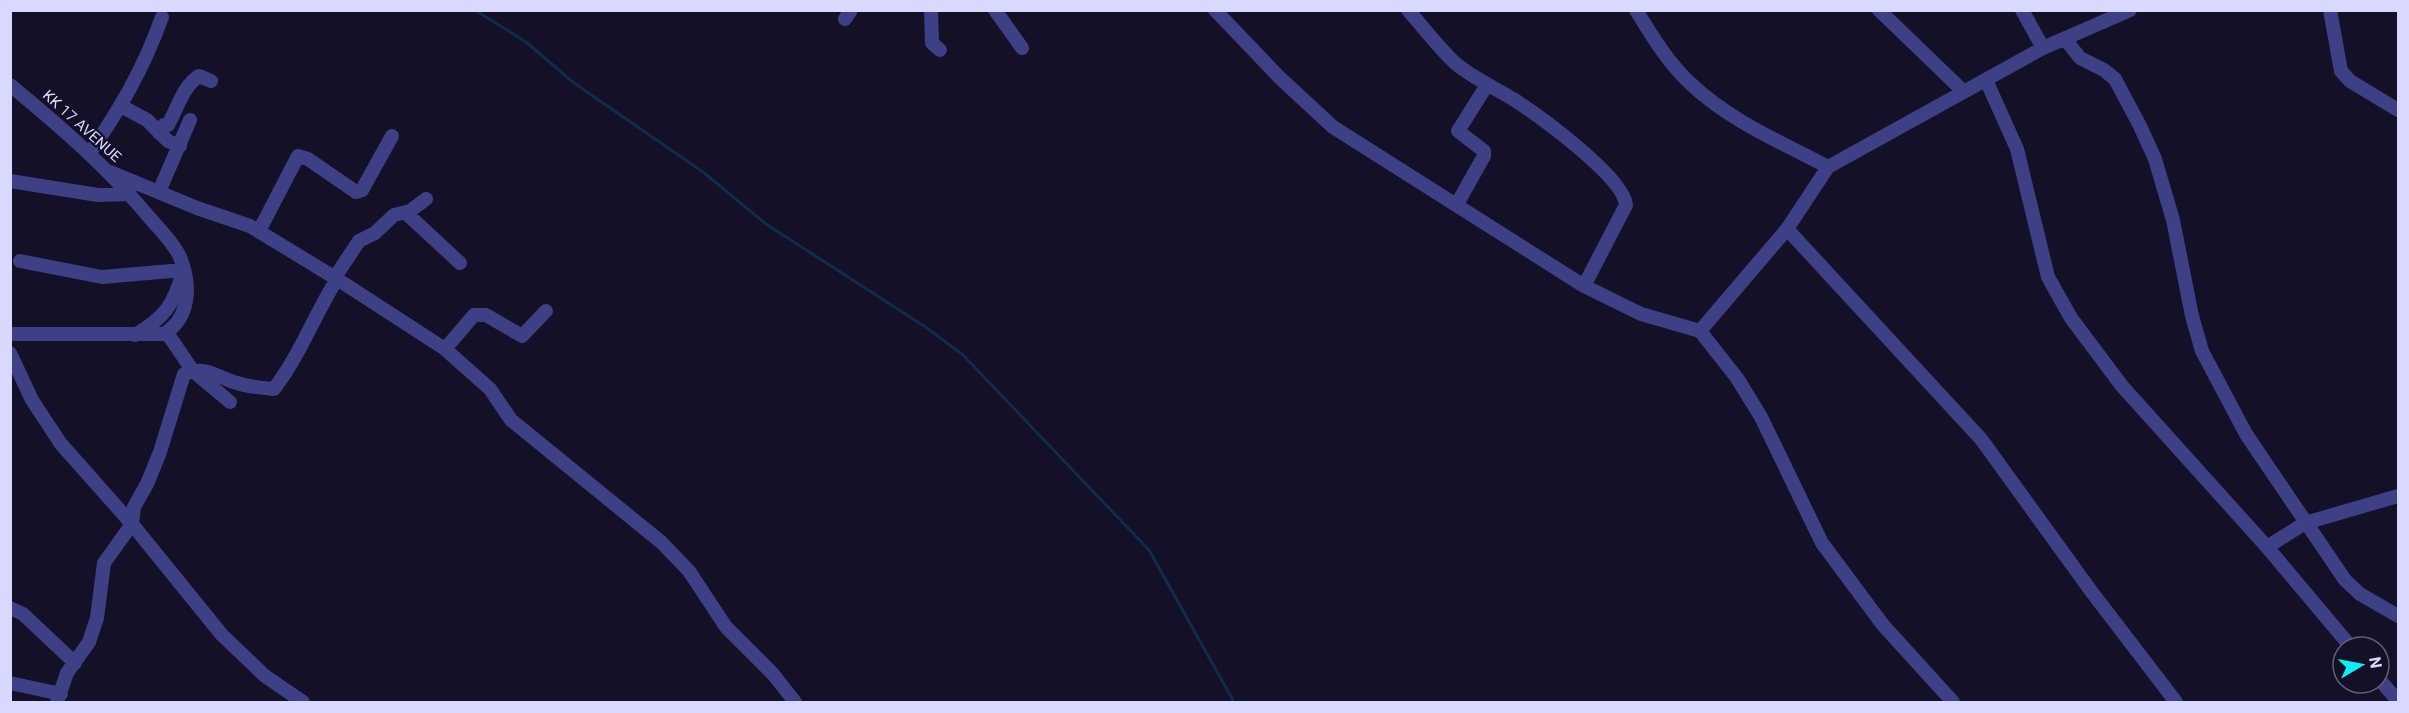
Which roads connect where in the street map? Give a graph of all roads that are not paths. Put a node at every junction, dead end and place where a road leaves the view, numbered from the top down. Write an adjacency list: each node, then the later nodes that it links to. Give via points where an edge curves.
1 (931, 10): 14 (street, via 932,43)
2 (995, 10): 12 (street)
3 (1215, 10): 33 (street, via 1333,127)
4 (1408, 10): 17 (street, via 1454,62)
5 (1636, 10): 27 (street, via 1662,51 1690,84 1735,118)
6 (1879, 10): 19 (street)
7 (2022, 10): 13 (street)
8 (2130, 10): 11 (street)
9 (2330, 10): 21 (street, via 2341,71 2350,81)
10 (162, 17): 20 (street, via 142,69)
11 (2065, 39): 13 (street); 53 (street, via 2080,58 2115,79 2148,141 2173,220 2202,351 2246,434)
12 (1022, 48)
13 (2043, 48): 15 (street)
14 (940, 50)
15 (1986, 80): 19 (street); 54 (street, via 2017,149 2048,278 2071,318 2122,386)
16 (211, 81): 23 (street, via 199,76 194,79 168,125)
17 (1487, 84): 33 (street, via 1458,131 1484,151 1484,156); 41 (street, via 1575,144 1623,194 1626,205)
18 (10, 85): 26 (street, KK 17 AVENUE)
19 (1964, 92): 27 (street)
20 (121, 106): 23 (street, via 147,120); 26 (street)
21 (2398, 110)
22 (190, 120): 25 (street)
23 (159, 133): 25 (street)
24 (392, 136): 36 (street, via 362,190 356,192 298,156)
25 (180, 147): 30 (street)
26 (89, 153): 28 (street, KK 17 AVENUE)
27 (1828, 166): 35 (street)
28 (110, 172): 31 (street, KK 17 AVENUE); 36 (street)
29 (10, 181): 31 (street, via 98,195)
30 (161, 187)
31 (130, 194): 39 (street, KK 17 AVENUE, via 172,244)
32 (426, 199): 34 (street)
33 (1457, 204): 41 (street)
34 (406, 213): 38 (street); 40 (street, via 394,216 359,241)
35 (1787, 229): 43 (street); 64 (street, via 1980,439)
36 (259, 231): 40 (street)
37 (20, 261): 39 (street, via 102,277)
38 (460, 263)
39 (183, 270): 44 (street, KK 17 AVENUE, via 186,306 175,327); 46 (street, via 170,307)
40 (336, 278): 47 (street); 49 (street, via 274,389 236,383 215,372)
41 (1584, 286): 43 (street, via 1641,314)
42 (546, 311): 47 (street, via 522,336 486,315 474,315)
43 (1700, 331): 63 (street, via 1761,417 1822,543 1883,625)
44 (167, 333): 46 (street); 49 (street)
45 (10, 334): 46 (street)
46 (134, 336)
47 (445, 349): 62 (street, via 489,389 511,420 661,542 689,571 726,627)
48 (10, 353): 52 (street, via 45,423)
49 (193, 370): 50 (street); 52 (street, via 184,375 176,392 160,452 134,507)
50 (230, 402)
51 (2398, 496): 53 (street)
52 (132, 524): 58 (street, via 104,563 97,618 89,642); 61 (street, via 222,635 265,676)
53 (2305, 524): 54 (street); 56 (street, via 2345,580 2360,594)
54 (2267, 547): 57 (street)
55 (10, 608): 58 (street, via 23,614)
56 (2398, 616)
57 (2341, 635)
58 (75, 663): 60 (street, via 67,673)
59 (10, 683): 60 (street)
60 (59, 698)
61 (303, 702)
62 (795, 702)
63 (1953, 702)
64 (2176, 702)

